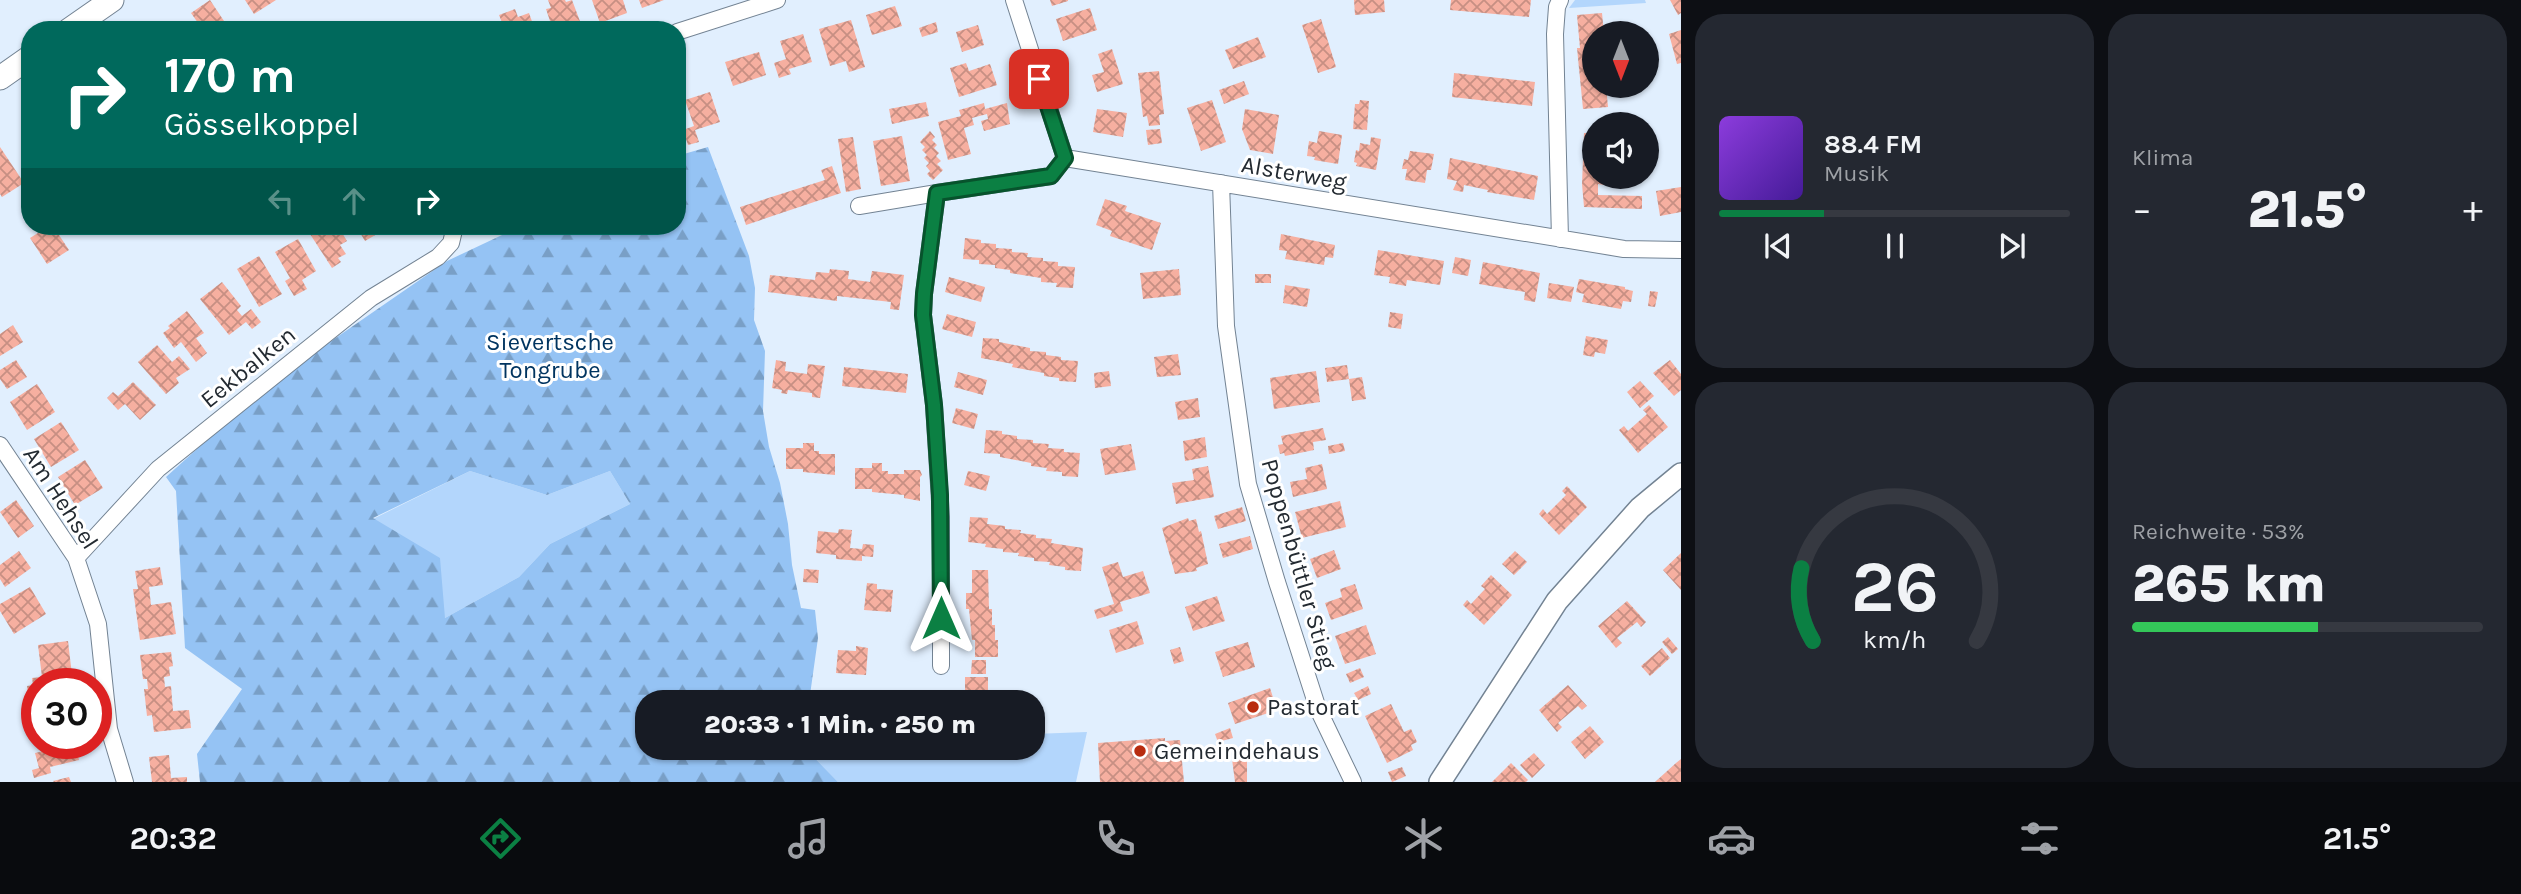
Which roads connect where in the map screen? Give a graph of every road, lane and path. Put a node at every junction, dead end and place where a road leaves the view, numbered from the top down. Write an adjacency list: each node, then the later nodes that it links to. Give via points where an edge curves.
1 (112, 0): 5 (main road)
2 (777, 0): 6 (street)
3 (1014, 0): 9 (street)
4 (1560, 0): 14 (street, via 1555,34)
5 (82, 21)
6 (686, 29)
7 (21, 63): 8 (main road)
8 (0, 78)
9 (1065, 158): 10 (street, Alsterweg); 11 (street, via 1051,176)
10 (1222, 183): 14 (street, Alsterweg); 21 (street, Poppenbüttler Stieg, via 1226,326 1248,484 1318,709)
11 (937, 193): 12 (street); 19 (street, via 923,315 941,517)
12 (859, 206)
13 (453, 235): 18 (street, Eekbalken, via 438,257 371,298 158,469)
14 (1560, 239): 15 (street, Alsterweg, via 1624,249)
15 (1681, 250)
16 (2, 452): 18 (street, Am Hehsel)
17 (1681, 474): 22 (street, via 1640,508 1557,601)
18 (76, 558): 20 (street, Am Hehsel, via 98,624 109,729)
19 (941, 666)
20 (125, 782)
21 (1353, 782)
22 (1440, 782)

